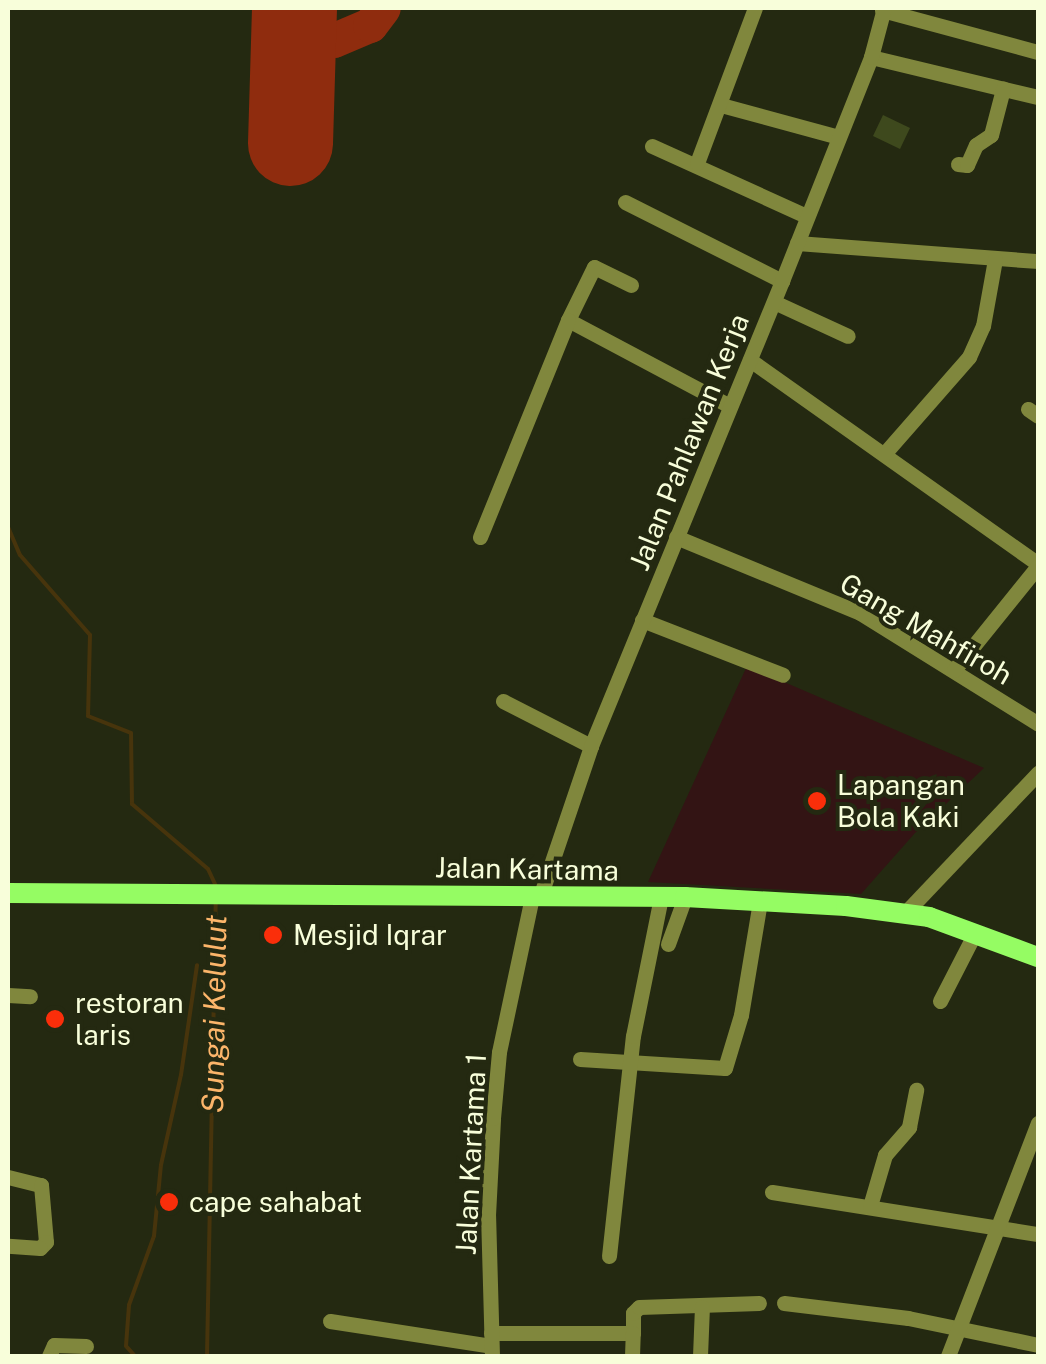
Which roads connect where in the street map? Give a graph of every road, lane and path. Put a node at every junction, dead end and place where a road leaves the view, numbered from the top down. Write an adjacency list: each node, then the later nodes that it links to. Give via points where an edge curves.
1 (755, 8): 7 (street)
2 (883, 9): 3 (street); 4 (street, Jalan Pahlawan Kerja)
3 (1038, 52)
4 (870, 57): 5 (street); 8 (street, Jalan Pahlawan Kerja)
5 (1003, 89): 6 (street); 11 (street, via 994,130 967,165)
6 (1038, 97)
7 (721, 105): 8 (street); 10 (street)
8 (839, 136): 13 (street, Jalan Pahlawan Kerja)
9 (652, 146): 10 (street)
10 (697, 163): 13 (street)
11 (958, 164)
12 (625, 202): 17 (street)
13 (806, 216): 14 (street, Jalan Pahlawan Kerja)
14 (797, 244): 15 (street); 17 (street, Jalan Pahlawan Kerja)
15 (995, 259): 16 (street); 24 (street, via 969,358)
16 (1038, 262)
17 (782, 281): 19 (street, Jalan Pahlawan Kerja)
18 (631, 285): 20 (street, via 594,267)
19 (774, 302): 21 (street); 22 (street, Jalan Pahlawan Kerja)
20 (568, 320): 23 (street); 25 (street)
21 (848, 336)
22 (750, 360): 23 (street, Jalan Pahlawan Kerja); 24 (street)
23 (730, 406): 26 (street, Jalan Pahlawan Kerja)
24 (884, 454): 27 (street)
25 (480, 537)
26 (676, 537): 28 (street, Jalan Pahlawan Kerja); 29 (street, Gang Mahfiroh, via 847,608)
27 (1038, 565): 29 (street)
28 (642, 620): 30 (street); 33 (street, Jalan Pahlawan Kerja)
29 (954, 670): 32 (street, Gang Mahfiroh)
30 (783, 675)
31 (502, 701): 33 (street)
32 (1038, 724)
33 (591, 746): 36 (street, Jalan Pahlawan Kerja)
34 (1038, 772): 40 (street)
35 (8, 893): 36 (main road, Jalan Kartama)
36 (536, 897): 38 (main road, Jalan Kartama); 64 (street, Jalan Kartama 1, via 499,1052 492,1118)
37 (685, 897): 38 (main road, Jalan Kartama); 39 (main road, Jalan Kartama); 42 (street)
38 (661, 898): 48 (street)
39 (760, 902): 40 (main road, Jalan Kartama); 48 (street, via 727,1066)
40 (906, 912): 41 (main road, Jalan Kartama)
41 (975, 933): 43 (main road, Jalan Kartama); 46 (street)
42 (668, 944)
43 (1038, 957)
44 (8, 995): 45 (street)
45 (30, 996)
46 (940, 1001)
47 (580, 1059): 48 (street)
48 (630, 1062): 57 (street)
49 (916, 1090): 53 (street, via 909,1127 885,1156)
50 (1038, 1123): 54 (street)
51 (8, 1177): 56 (street, via 40,1185 46,1242 40,1248)
52 (772, 1192): 53 (street)
53 (870, 1206): 54 (street)
54 (995, 1230): 55 (street); 62 (street)
55 (1038, 1234)
56 (8, 1246)
57 (609, 1256)
58 (759, 1303): 60 (street)
59 (784, 1303): 62 (street)
60 (702, 1307): 63 (street, via 636,1308); 69 (street)
61 (330, 1321): 64 (street)
62 (959, 1328): 65 (street); 70 (street)
63 (632, 1333): 64 (street); 68 (street)
64 (492, 1345)
65 (1038, 1345)
66 (86, 1346): 67 (street, via 54,1345)
67 (49, 1356)
68 (632, 1356)
69 (700, 1356)
70 (948, 1356)

